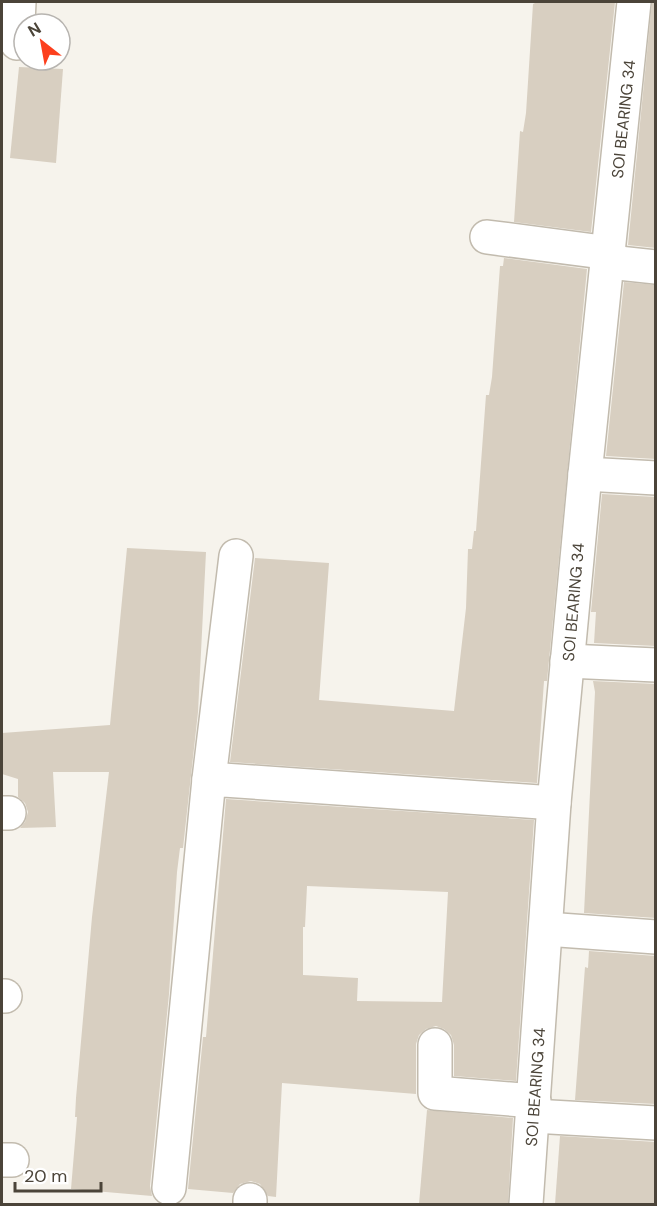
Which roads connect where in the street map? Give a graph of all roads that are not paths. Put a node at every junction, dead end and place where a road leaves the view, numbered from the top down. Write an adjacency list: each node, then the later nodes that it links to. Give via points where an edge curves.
1 (634, 2): 2 (street, SOI BEARING 34)
2 (641, 72): 4 (street, SOI BEARING 34)
3 (487, 237): 4 (street)
4 (609, 258): 5 (street); 6 (street, SOI BEARING 34)
5 (656, 267)
6 (585, 474): 7 (street); 9 (street, SOI BEARING 34)
7 (656, 478)
8 (236, 556): 11 (street)
9 (567, 661): 10 (street); 12 (street, SOI BEARING 34)
10 (656, 665)
11 (209, 779): 12 (street); 18 (street)
12 (554, 803): 13 (street, SOI BEARING 34)
13 (546, 929): 14 (street); 16 (street, SOI BEARING 34)
14 (656, 937)
15 (435, 1045): 16 (street, via 435,1093)
16 (533, 1108): 17 (street); 19 (street, SOI BEARING 34)
17 (656, 1123)
18 (169, 1188)
19 (526, 1204)

